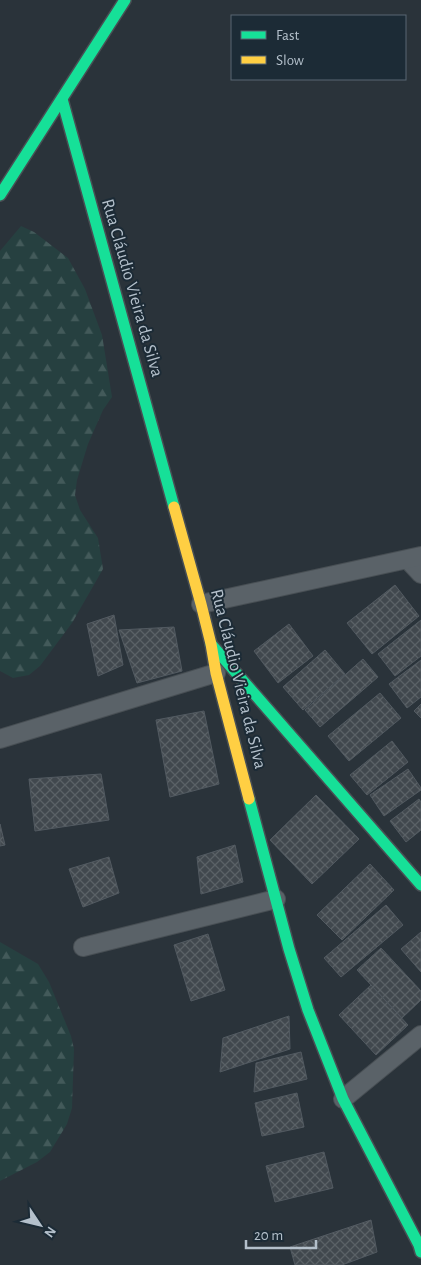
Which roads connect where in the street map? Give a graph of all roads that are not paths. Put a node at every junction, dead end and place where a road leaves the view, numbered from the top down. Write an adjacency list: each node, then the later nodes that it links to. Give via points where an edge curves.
1 (124, 0): 2 (street)
2 (62, 99): 3 (street); 6 (street, Rua Cláudio Vieira da Silva)
3 (0, 195)
4 (414, 558): 5 (street); 6 (street)
5 (421, 574)
6 (202, 604): 7 (street, Rua Cláudio Vieira da Silva)
7 (212, 644): 8 (street, Rua Cláudio Vieira da Silva); 10 (street)
8 (216, 673): 9 (street); 11 (street, Rua Cláudio Vieira da Silva)
9 (0, 739)
10 (421, 885)
11 (276, 899): 12 (street); 14 (street, Rua Cláudio Vieira da Silva, via 308,1010)
12 (83, 946)
13 (421, 1035): 14 (street)
14 (343, 1098): 15 (street, Rua Cláudio Vieira da Silva)
15 (420, 1248)

